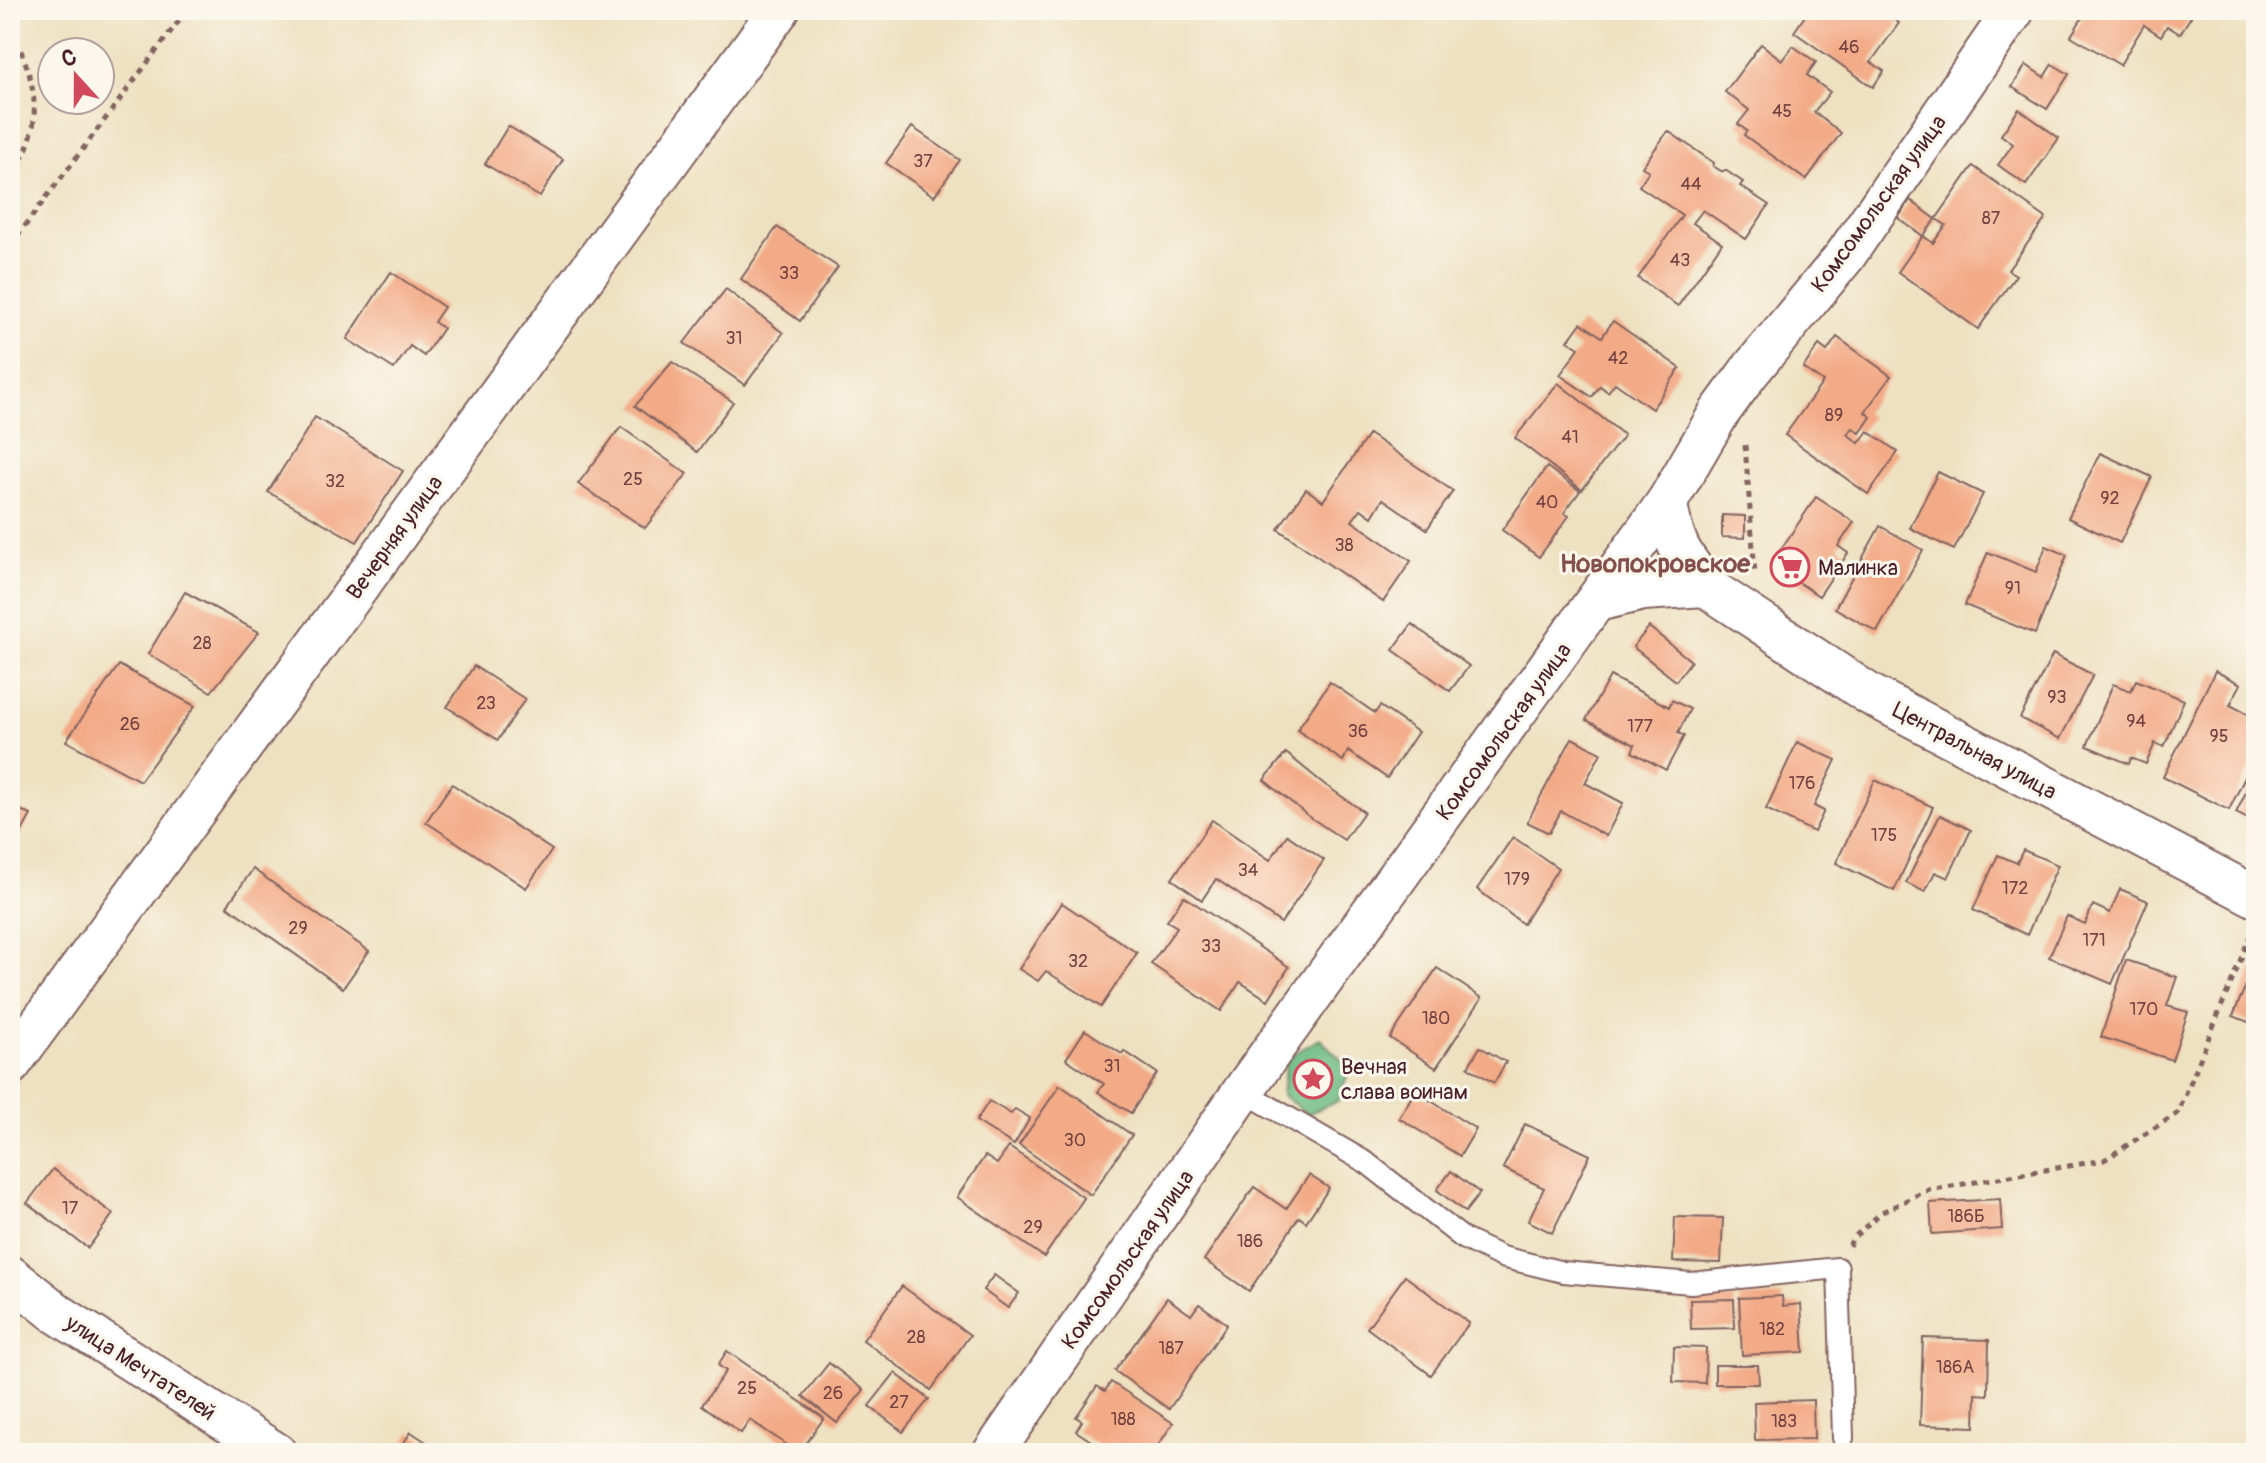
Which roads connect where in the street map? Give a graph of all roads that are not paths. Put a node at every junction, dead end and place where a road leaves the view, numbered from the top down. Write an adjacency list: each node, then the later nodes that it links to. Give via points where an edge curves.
1 (779, 10): 7 (street, Вечерняя улица)
2 (2014, 10): 3 (street, Комсомольская улица, via 1845,256 1719,413)
3 (1667, 502): 4 (street, Центральная улица, via 1680,553); 5 (street, Комсомольская улица)
4 (1705, 586): 5 (street, via 1643,590); 6 (street, Центральная улица, via 1869,694)
5 (1597, 601): 8 (street, Комсомольская улица)
6 (2256, 897)
7 (10, 1065)
8 (1243, 1091): 10 (lane, via 1367,1163 1464,1239 1502,1257 1563,1272 1691,1283 1838,1268); 12 (street, Комсомольская улица)
9 (10, 1276): 11 (street, улица Мечтателей, via 58,1314)
10 (1843, 1438)
11 (276, 1453)
12 (993, 1453)

